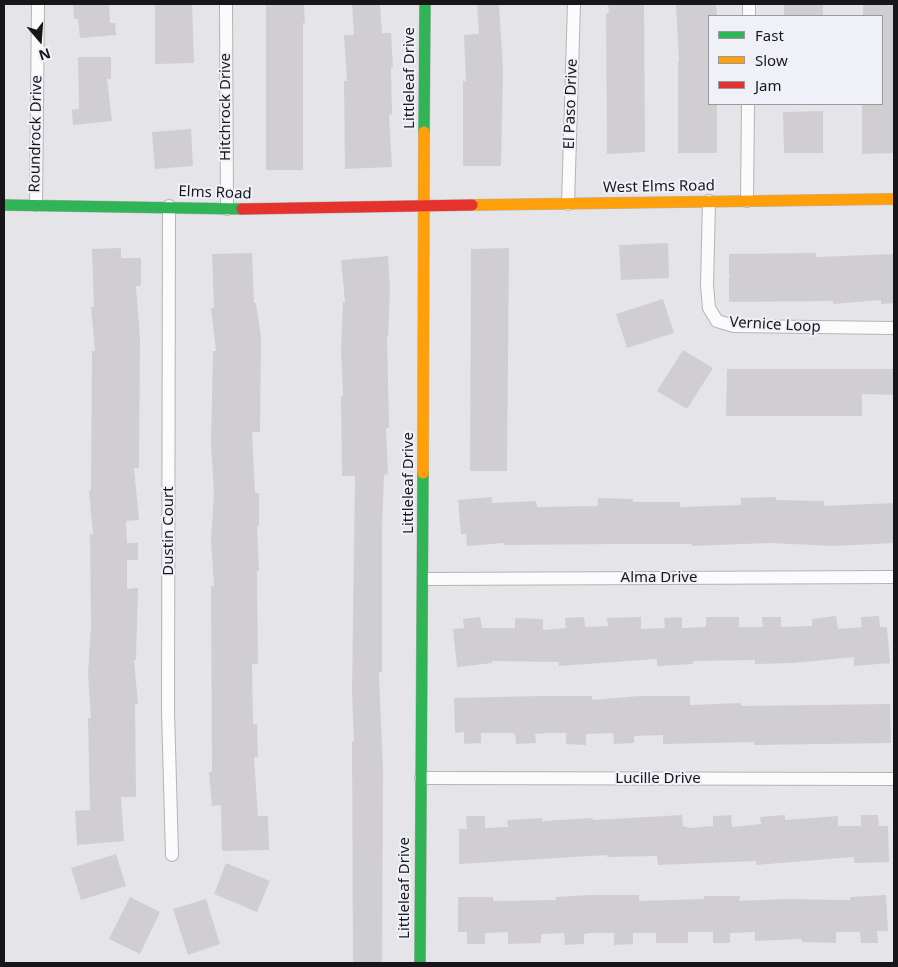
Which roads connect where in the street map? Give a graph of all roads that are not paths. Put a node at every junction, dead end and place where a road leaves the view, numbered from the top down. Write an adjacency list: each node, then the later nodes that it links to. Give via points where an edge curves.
1 (38, 4): 11 (street, Roundrock Drive)
2 (226, 4): 14 (street, Hitchrock Drive)
3 (426, 4): 13 (street, Littleleaf Drive)
4 (574, 4): 9 (street, El Paso Drive)
5 (748, 105): 8 (street)
6 (894, 200): 8 (street, West Elms Road)
7 (708, 201): 8 (street, West Elms Road); 9 (street, West Elms Road); 15 (street, Vernice Loop, via 709,308 717,321 734,326)
8 (747, 201)
9 (568, 204): 13 (street, West Elms Road)
10 (4, 205): 11 (street, Elms Road)
11 (36, 205): 12 (street, Elms Road)
12 (169, 206): 14 (street, Elms Road); 20 (street, Dustin Court, via 168,711)
13 (425, 207): 14 (street, Elms Road); 17 (street, Littleleaf Drive)
14 (227, 209)
15 (894, 328)
16 (894, 577): 17 (street, Alma Drive)
17 (424, 579): 18 (street, Littleleaf Drive)
18 (421, 778): 19 (street, Lucille Drive); 21 (street, Littleleaf Drive)
19 (894, 779)
20 (172, 855)
21 (420, 963)

